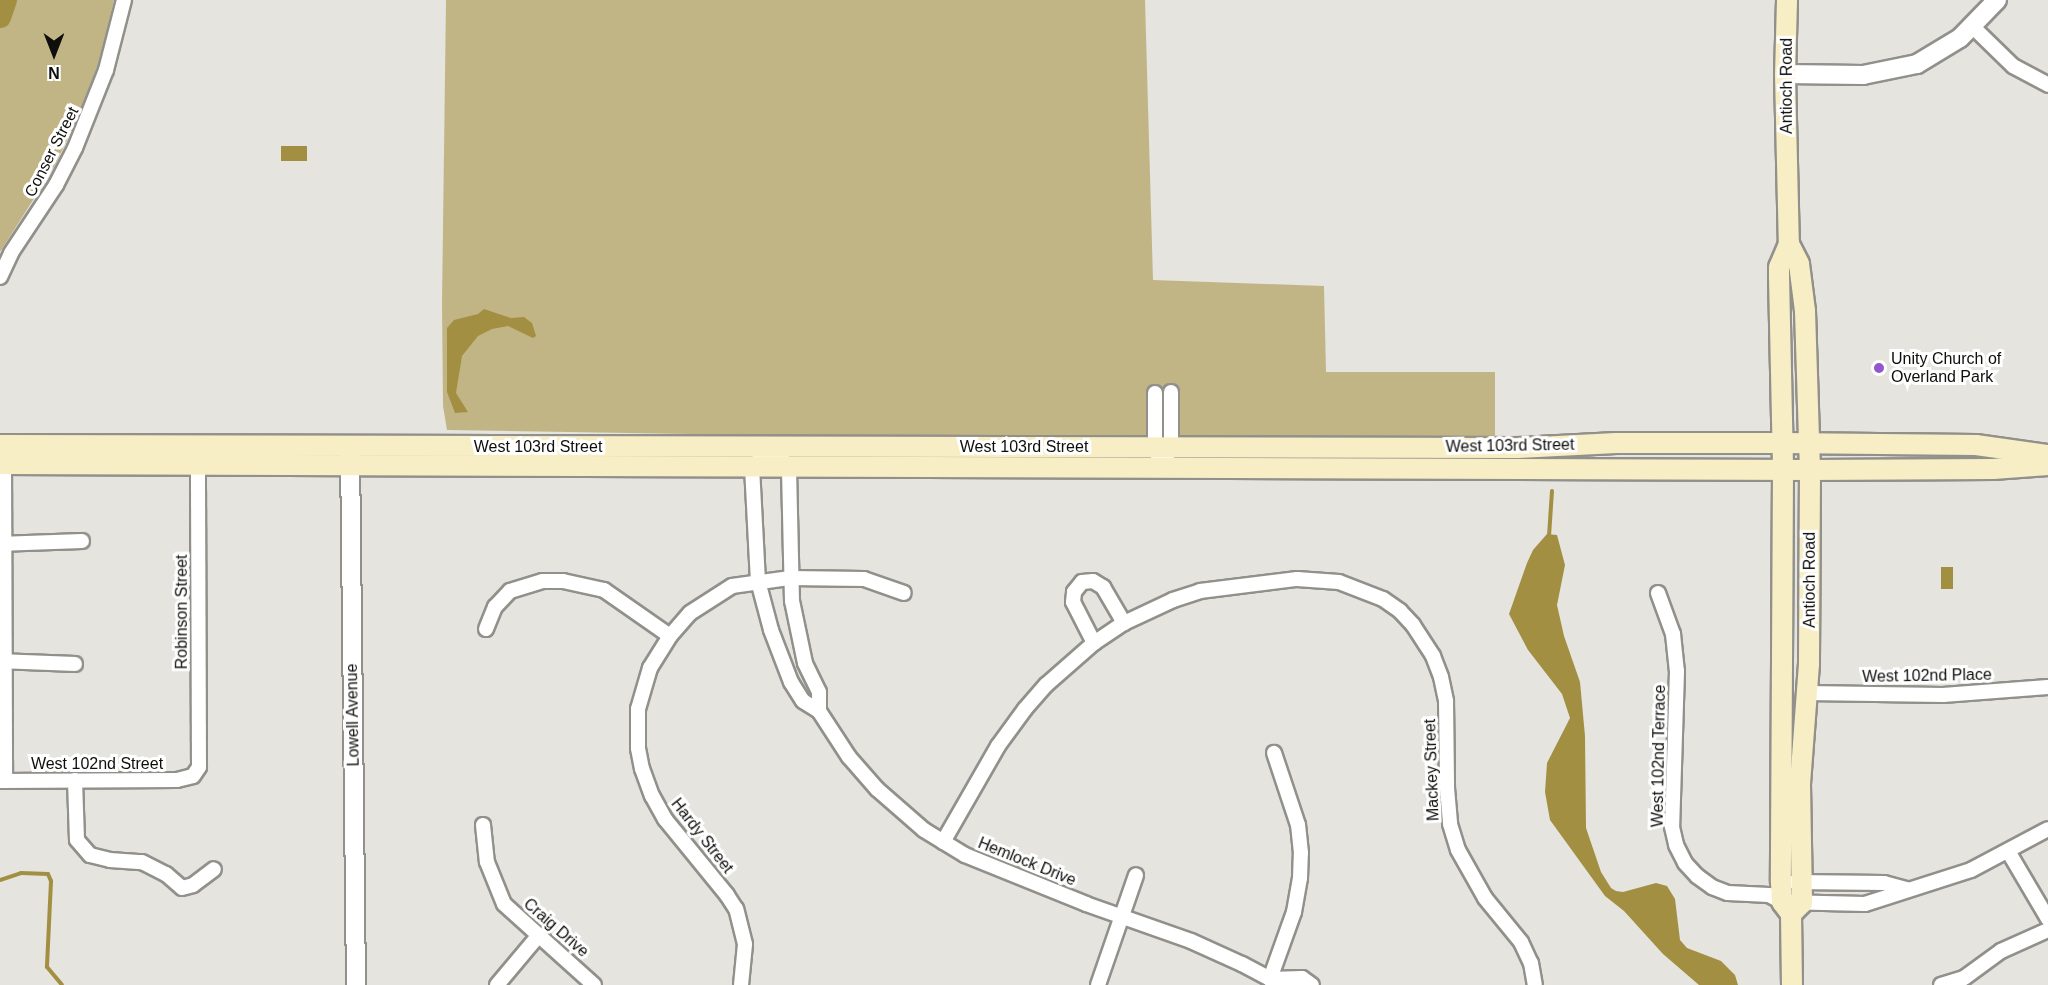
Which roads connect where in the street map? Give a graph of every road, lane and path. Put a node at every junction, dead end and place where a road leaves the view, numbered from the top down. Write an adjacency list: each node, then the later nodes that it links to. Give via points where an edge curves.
1 (124, 0): 8 (street, Conser Street, via 106,70 75,148)
2 (1787, 0): 5 (main road, Antioch Road)
3 (1997, 0): 4 (street)
4 (1973, 27): 5 (street, via 1936,55 1890,71 1863,75); 6 (street, via 2013,66)
5 (1785, 74): 7 (main road, Antioch Road)
6 (2048, 85)
7 (1789, 244): 11 (main road, Antioch Road, via 1779,267); 12 (main road, Antioch Road, via 1799,264 1805,311)
8 (0, 277)
9 (1171, 392): 16 (street)
10 (1155, 393): 16 (street)
11 (1782, 443): 12 (main road, West 103rd Street); 16 (main road, West 103rd Street); 27 (main road, Antioch Road)
12 (1809, 444): 17 (main road, West 103rd Street, via 1934,444); 28 (main road, Antioch Road)
13 (0, 445): 18 (main road, West 103rd Street)
14 (350, 446): 15 (main road, West 103rd Street); 18 (main road, West 103rd Street); 22 (street, Lowell Avenue)
15 (771, 447): 16 (main road, West 103rd Street); 23 (street); 24 (street)
16 (1162, 447): 25 (street)
17 (2003, 450): 19 (main road, West 103rd Street); 26 (main road, via 2010,460)
18 (198, 455): 20 (main road, West 103rd Street); 22 (main road, West 103rd Street); 45 (street, Robinson Street, via 199,766)
19 (2048, 455)
20 (1, 462): 30 (street)
21 (2048, 465): 26 (main road, West 103rd Street)
22 (350, 466): 23 (main road, West 103rd Street); 62 (street, Lowell Avenue)
23 (752, 467): 24 (main road, West 103rd Street); 32 (street, Hemlock Drive)
24 (789, 467): 25 (main road, West 103rd Street); 31 (street, Hemlock Drive)
25 (1163, 467): 27 (main road, West 103rd Street)
26 (2023, 467): 28 (main road, West 103rd Street)
27 (1783, 470): 28 (main road, West 103rd Street); 56 (main road, Antioch Road)
28 (1810, 470): 42 (main road, Antioch Road)
29 (82, 541): 30 (street)
30 (2, 544): 39 (street)
31 (790, 578): 32 (street, Hardy Street); 33 (street, via 864,579); 43 (street, Hemlock Drive, via 797,634 819,692)
32 (758, 581): 37 (street, Hardy Street, via 732,586 708,599); 43 (street, Hemlock Drive, via 791,682 802,700)
33 (904, 593)
34 (1658, 593): 56 (street, West 102nd Terrace, via 1676,652 1672,827 1676,845 1685,862 1712,887)
35 (1124, 623): 38 (street); 38 (street, via 1103,587 1093,581 1082,582 1074,592 1073,602); 68 (street, Mackey Street, via 1200,591 1297,579 1339,582 1383,599 1400,611 1433,656 1441,677 1446,700 1450,824 1458,850 1485,898 1521,942 1531,963)
36 (486, 629): 37 (street, via 495,607 510,591 543,581 563,581 610,594)
37 (670, 636): 65 (street, Hardy Street, via 641,694 637,722 642,769 665,819 736,909 745,944)
38 (1094, 643): 50 (street, via 1025,709)
39 (2, 661): 40 (street); 47 (street)
40 (75, 664)
41 (2048, 687): 42 (street, West 102nd Place, via 1943,695)
42 (1807, 693): 54 (main road, Antioch Road, via 1800,785)
43 (819, 711): 50 (street, Hemlock Drive, via 849,757 877,789 902,813)
44 (1274, 753): 61 (street, via 1298,825 1301,862 1294,912)
45 (193, 776): 46 (street, West 102nd Street, via 177,780)
46 (75, 780): 47 (street, West 102nd Street); 52 (street, via 77,840 90,855 142,862 166,874 182,888 193,885)
47 (2, 781)
48 (483, 825): 60 (street, Craig Drive, via 487,862 498,893 513,913)
49 (2048, 829): 51 (street, West 102nd Terrace)
50 (943, 842): 57 (street, Hemlock Drive, via 992,867)
51 (2008, 851): 55 (street, West 102nd Terrace, via 1971,870); 58 (street)
52 (214, 869)
53 (1136, 875): 57 (street)
54 (1801, 881): 55 (street, West 102nd Terrace, via 1884,883); 56 (main road, Antioch Road)
55 (1906, 889): 56 (street, West 102nd Terrace, via 1865,904)
56 (1785, 899): 69 (main road, Antioch Road)
57 (1123, 916): 61 (street, Hemlock Drive, via 1191,941); 66 (street)
58 (2048, 919)
59 (2048, 930): 70 (street, via 2001,951 1964,978)
60 (539, 935): 63 (street); 64 (street, Craig Drive)
61 (1272, 982): 67 (street, Hemlock Drive, via 1302,978)
62 (356, 985)
63 (497, 985)
64 (594, 985)
65 (741, 985)
66 (1098, 985)
67 (1312, 985)
68 (1535, 985)
69 (1792, 985)
70 (1941, 985)

